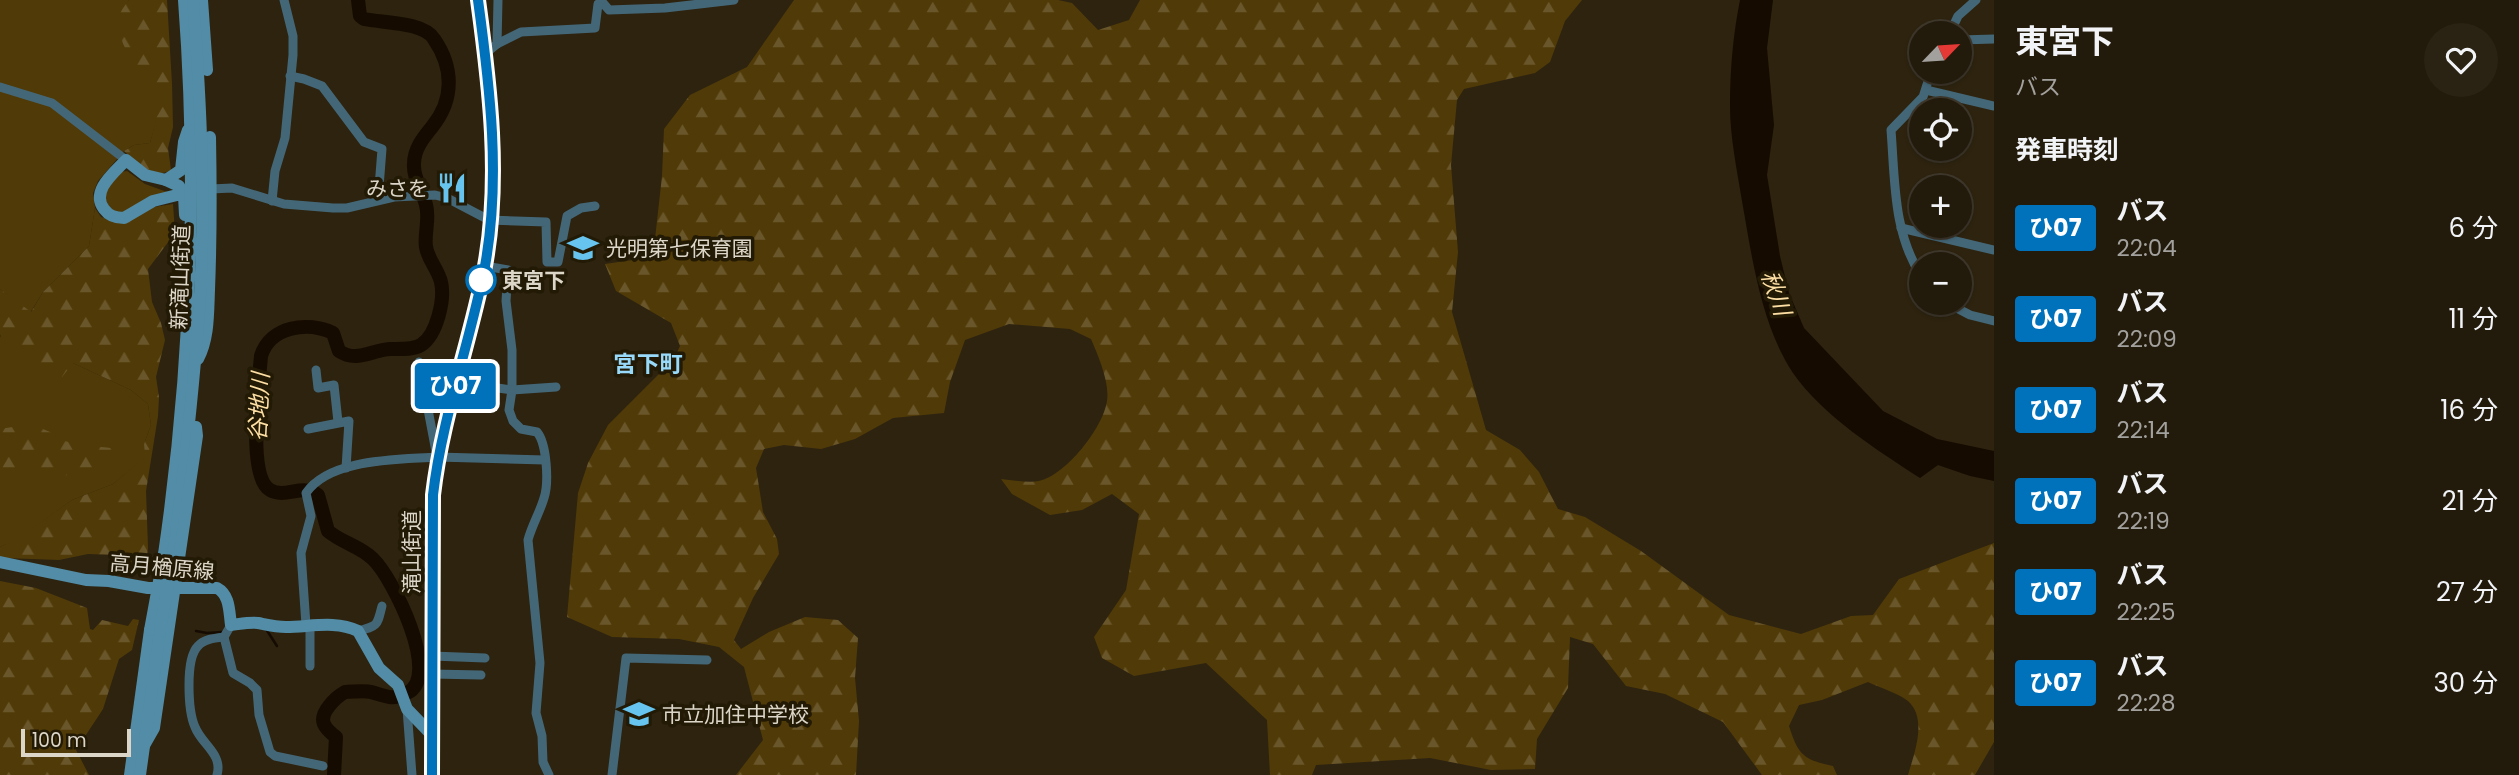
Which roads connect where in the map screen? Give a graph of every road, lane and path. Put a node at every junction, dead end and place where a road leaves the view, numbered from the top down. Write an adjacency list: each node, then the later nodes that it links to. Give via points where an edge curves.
1 (184, 0): 19 (main road, 新滝山街道)
2 (193, 0): 36 (main road, 新滝山街道, via 202,154 201,275)
3 (202, 0): 22 (main road)
4 (284, 0): 14 (street, via 293,36)
5 (478, 0): 13 (highway, 滝山街道)
6 (498, 0): 13 (street)
7 (734, 0): 9 (street, via 610,10)
8 (1976, 0): 10 (street)
9 (596, 2): 13 (street, via 595,28 521,32)
10 (1956, 21)
11 (1994, 39): 12 (street)
12 (1972, 40)
13 (491, 48): 27 (highway, 滝山街道)
14 (290, 76): 24 (street, via 322,86 364,142 382,149); 25 (street, via 285,138)
15 (1928, 84): 17 (street)
16 (0, 87): 20 (street, via 52,103)
17 (1926, 90): 18 (street); 28 (street, via 1891,131)
18 (1994, 106)
19 (191, 123): 21 (main road, via 181,170); 31 (main road, 新滝山街道)
20 (126, 160): 21 (main road, via 145,175); 23 (main road, via 101,190 101,204 109,215 124,218 153,201)
21 (166, 180): 31 (main road, via 183,192)
22 (209, 190): 25 (street, via 232,188); 36 (main road, via 205,342)
23 (177, 195)
24 (377, 200): 25 (street, via 347,208); 27 (street, via 428,194 447,198)
25 (272, 201)
26 (594, 206): 27 (street, via 567,216 558,262 547,262 547,222)
27 (489, 220): 32 (highway, 滝山街道)
28 (1901, 228): 29 (street); 30 (street)
29 (1994, 250)
30 (1909, 252)
31 (192, 257): 47 (main road, 新滝山街道)
32 (485, 266): 38 (highway, 滝山街道); 40 (street, via 509,270 506,301)
33 (1972, 315): 34 (street)
34 (1994, 321)
35 (419, 362): 44 (street)
36 (194, 365): 41 (main road, 新滝山街道)
37 (316, 370): 42 (street, via 318,388 334,385)
38 (457, 382): 40 (street); 44 (highway, 滝山街道)
39 (556, 387): 40 (street)
40 (512, 390): 45 (street, via 509,410 513,421 521,429 537,432)
41 (193, 391): 47 (main road, 新滝山街道); 49 (main road, via 197,436)
42 (338, 422): 43 (street); 46 (street, via 349,421)
43 (308, 429)
44 (437, 457): 45 (street); 46 (street); 56 (highway, 滝山街道)
45 (545, 460): 71 (street, via 544,498 528,540 540,663 536,713)
46 (346, 468): 52 (street, via 320,478 308,490 311,516 301,553)
47 (168, 554): 54 (main road, bridge)
48 (0, 562): 49 (main road, 高月楢原線, via 86,580)
49 (175, 587): 51 (main road, 高月楢原線, via 220,589 228,602); 64 (main road, via 154,728)
50 (382, 606): 53 (street, via 374,627)
51 (230, 625): 52 (main road); 55 (street)
52 (308, 626): 53 (main road, via 338,624); 59 (street)
53 (355, 630): 62 (main road)
54 (155, 631): 64 (main road); 66 (main road)
55 (223, 637): 65 (street, via 233,673 257,690 270,751 275,756); 68 (street, via 197,646 191,658 193,722 218,760)
56 (432, 656): 57 (street); 60 (highway, 滝山街道)
57 (485, 658)
58 (706, 660): 72 (street, via 626,658)
59 (310, 666)
60 (432, 674): 61 (street); 63 (highway, 滝山街道)
61 (481, 675)
62 (404, 699): 63 (main road); 69 (street)
63 (432, 734): 70 (highway, 滝山街道)
64 (142, 749): 67 (main road)
65 (323, 765)
66 (130, 775)
67 (140, 775)
68 (217, 775)
69 (412, 775)
70 (432, 775)
71 (549, 775)
72 (612, 775)

